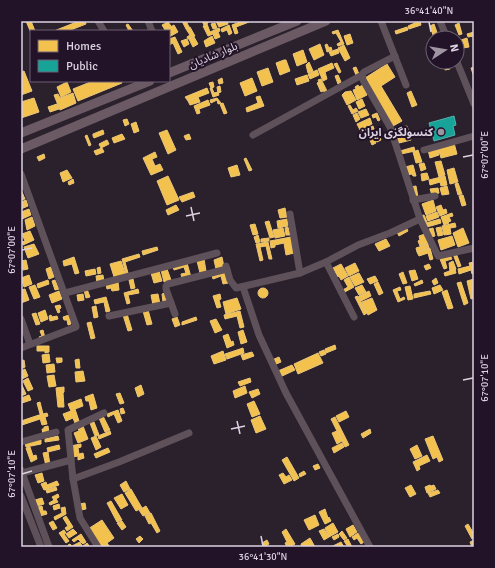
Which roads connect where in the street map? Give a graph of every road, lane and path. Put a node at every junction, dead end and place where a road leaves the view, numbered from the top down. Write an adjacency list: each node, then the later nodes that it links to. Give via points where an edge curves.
1 (98, 21): 5 (street)
2 (298, 21): 8 (main road, بلوار شادیان)
3 (326, 21): 13 (main road, بلوار شادیان)
4 (381, 21): 6 (street)
5 (103, 30)
6 (395, 56): 10 (street); 14 (street)
7 (460, 70): 15 (street)
8 (170, 72)
9 (170, 74): 13 (street)
10 (362, 75): 17 (street); 23 (street, via 390,127)
11 (145, 82): 12 (main road)
12 (134, 84): 16 (main road)
13 (175, 84): 19 (main road, بلوار شادیان)
14 (406, 85)
15 (474, 104)
16 (21, 134)
17 (253, 135)
18 (474, 136): 20 (street)
19 (21, 149)
20 (424, 150)
21 (21, 174): 31 (street)
22 (435, 196): 23 (street)
23 (413, 200): 25 (street)
24 (290, 214): 29 (street)
25 (420, 219): 26 (street, via 438,256); 28 (street, via 358,245)
26 (474, 248)
27 (216, 253): 31 (street)
28 (326, 262): 29 (street); 35 (street)
29 (300, 273): 30 (street)
30 (239, 288): 32 (street, via 230,280 227,267 168,284 166,289); 50 (street, via 286,393)
31 (65, 293): 37 (street, via 76,327)
32 (171, 302): 33 (street); 34 (street)
33 (175, 314)
34 (109, 316)
35 (354, 317)
36 (21, 319): 37 (street)
37 (30, 344): 38 (street)
38 (21, 348)
39 (104, 413): 43 (street, via 68,429)
40 (56, 432): 42 (street)
41 (189, 433): 45 (street)
42 (21, 442)
43 (71, 460): 44 (street); 45 (street)
44 (21, 472): 48 (street)
45 (72, 479): 49 (street, via 81,521)
46 (21, 496): 47 (street)
47 (41, 547)
48 (49, 547)
49 (98, 547)
50 (370, 547)

